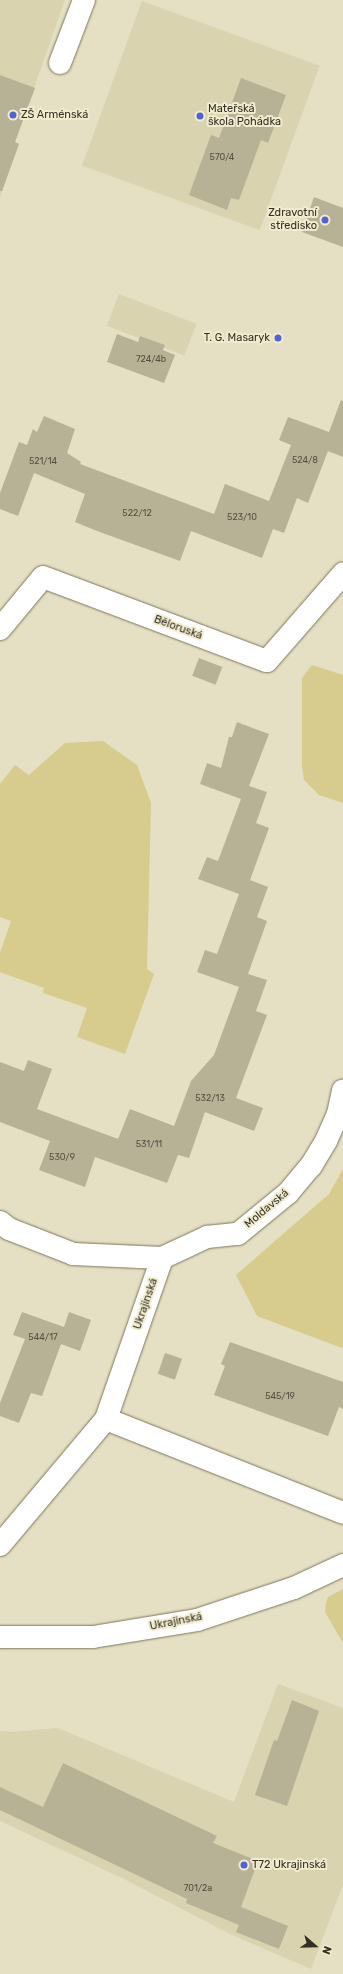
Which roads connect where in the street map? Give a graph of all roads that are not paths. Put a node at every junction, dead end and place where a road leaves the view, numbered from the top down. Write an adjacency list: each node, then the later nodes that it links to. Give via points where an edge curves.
1 (84, 0): 2 (street)
2 (60, 63)
3 (343, 574): 4 (street, Běloruská, via 267,661 43,577)
4 (0, 628)
5 (343, 1091): 7 (street, Moldavská, via 338,1114 326,1141 311,1166 288,1193 238,1234 207,1237)
6 (0, 1222): 7 (street, Moldavská, via 9,1229 73,1254)
7 (162, 1258): 8 (street, Ukrajinská)
8 (106, 1418): 9 (street); 10 (street, Ukrajinská)
9 (343, 1512)
10 (0, 1545)
11 (343, 1565): 12 (street, Ukrajinská, via 294,1588 197,1620 93,1637)
12 (0, 1637)

